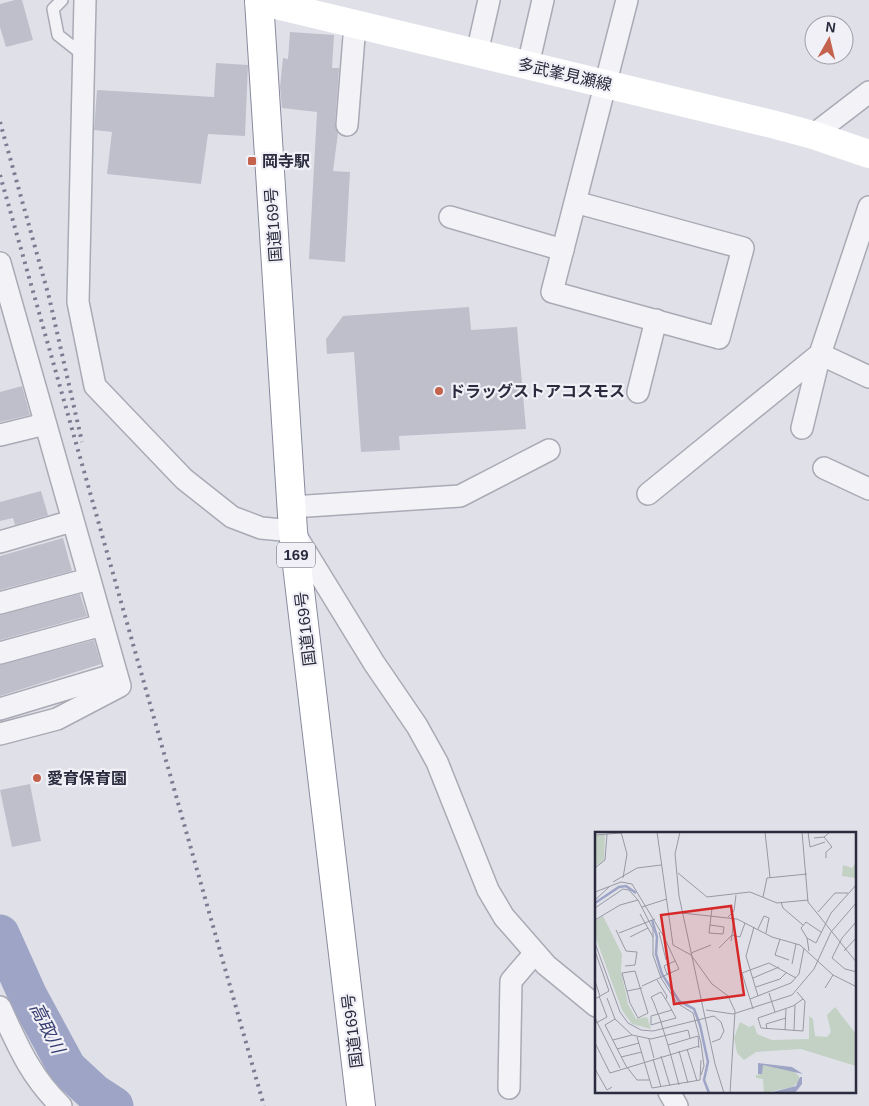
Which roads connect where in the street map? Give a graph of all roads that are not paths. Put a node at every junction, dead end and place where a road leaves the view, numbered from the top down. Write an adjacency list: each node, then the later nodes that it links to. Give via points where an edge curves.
1 (62, 0): 9 (lane, via 53,9 58,35)
2 (85, 0): 9 (street)
3 (489, 0): 8 (street)
4 (543, 0): 10 (street)
5 (627, 0): 11 (street)
6 (259, 1): 7 (main road, 多武峯見瀬線); 32 (main road, 国道169号 / 169)
7 (355, 24): 8 (main road, 多武峯見瀬線); 13 (street)
8 (477, 53): 10 (main road, 多武峯見瀬線)
9 (82, 54): 32 (street, via 83,152 78,302 95,386 184,479 232,518 261,528)
10 (528, 65): 11 (main road, 多武峯見瀬線)
11 (606, 84): 14 (main road, 多武峯見瀬線); 16 (street)
12 (869, 92): 14 (street)
13 (347, 125)
14 (813, 135): 15 (main road, 多武峯見瀬線)
15 (869, 154)
16 (575, 202): 19 (street); 21 (street, via 743,248 719,338)
17 (869, 207): 22 (street)
18 (450, 217): 19 (street)
19 (563, 250): 21 (street, via 552,292)
20 (0, 263): 25 (street)
21 (656, 320): 24 (street)
22 (820, 354): 23 (street); 26 (street); 31 (street)
23 (869, 377)
24 (638, 392)
25 (45, 424): 27 (street); 33 (street)
26 (802, 428)
27 (0, 435)
28 (549, 450): 32 (street, via 460,496)
29 (824, 468): 30 (street)
30 (869, 489)
31 (648, 494)
32 (293, 519): 42 (street, via 374,663 437,762 488,890 504,917); 48 (main road, 国道169号 / 169)
33 (72, 521): 34 (street); 35 (street)
34 (0, 542)
35 (89, 579): 36 (street); 37 (street)
36 (0, 603)
37 (102, 625): 38 (street); 39 (street)
38 (0, 653)
39 (116, 674): 40 (street); 41 (street, via 120,686 57,719)
40 (0, 709)
41 (0, 734)
42 (535, 953): 43 (street, via 546,966); 45 (street, via 511,981)
43 (595, 1005)
44 (0, 1007): 47 (street, via 24,1058 42,1087)
45 (509, 1088)
46 (670, 1094): 49 (street)
47 (61, 1106)
48 (361, 1106)
49 (677, 1106)

